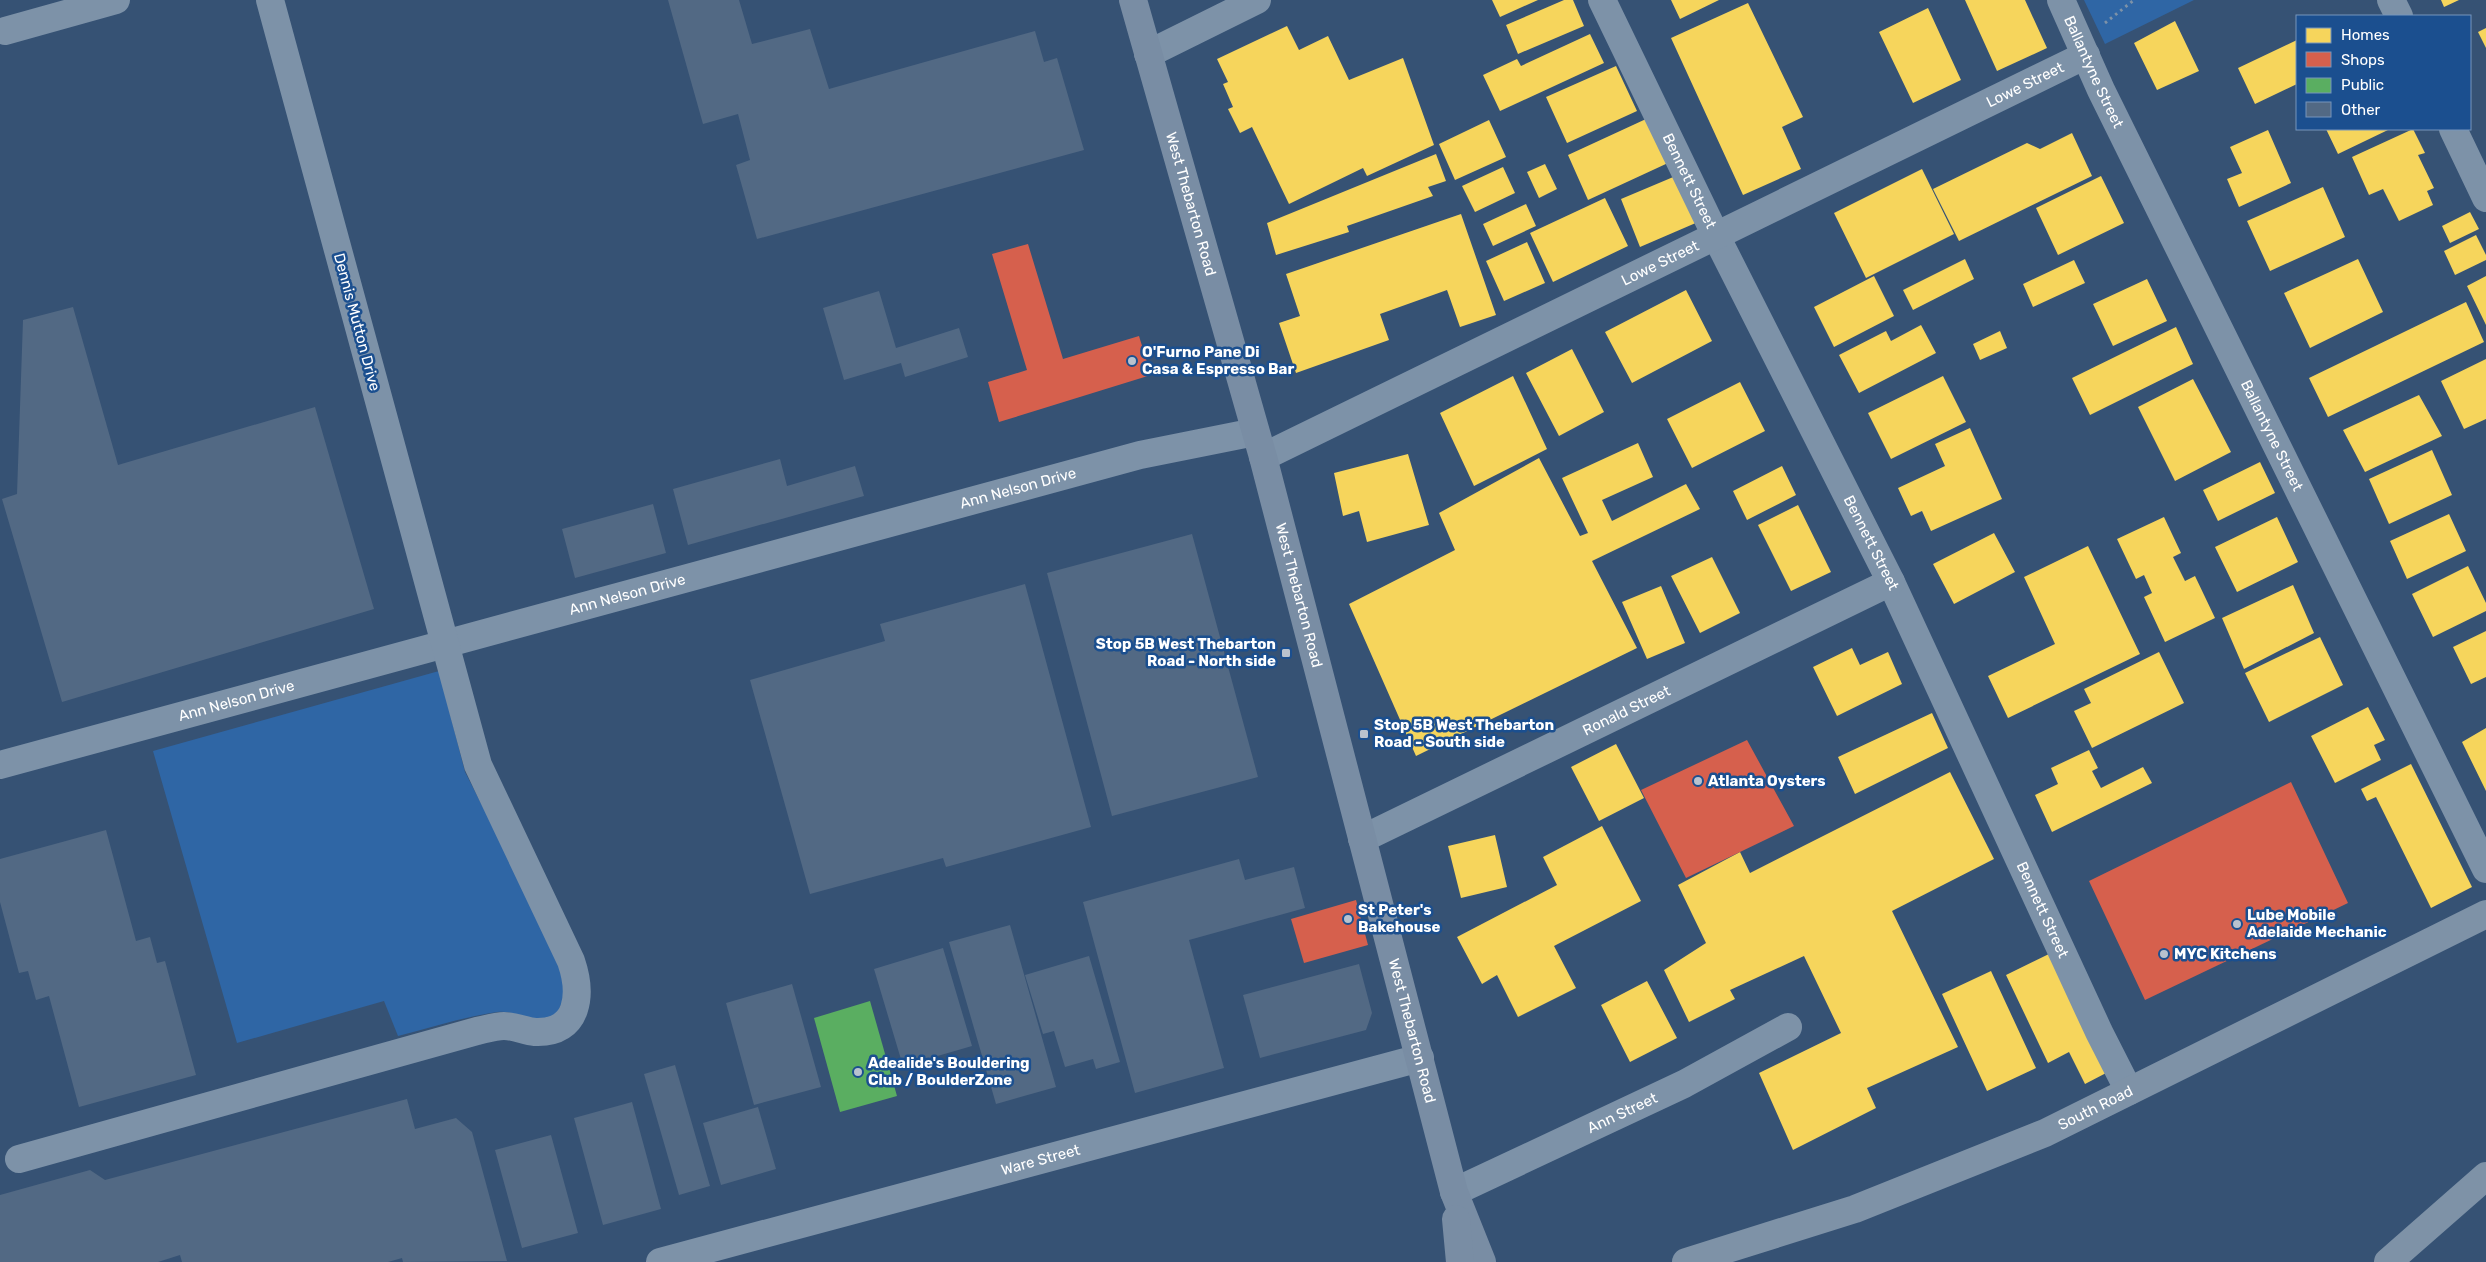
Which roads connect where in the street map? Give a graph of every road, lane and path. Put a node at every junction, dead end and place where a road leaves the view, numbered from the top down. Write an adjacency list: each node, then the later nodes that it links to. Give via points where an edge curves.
1 (116, 0): 10 (street)
2 (270, 0): 18 (street, Dennis Mutton Drive)
3 (1133, 0): 12 (street, West Thebarton Road)
4 (1257, 0): 12 (street)
5 (1602, 0): 15 (street, Bennett Street)
6 (2061, 0): 11 (street, Ballantyne Street)
7 (2134, 0): 11 (path)
8 (2391, 0): 9 (street)
9 (2398, 15)
10 (5, 31)
11 (2083, 48): 15 (street, Lowe Street); 21 (street, Ballantyne Street)
12 (1148, 54): 16 (street, West Thebarton Road)
13 (2453, 130): 14 (street)
14 (2486, 198)
15 (1716, 236): 16 (street, Lowe Street); 17 (street, Bennett Street)
16 (1259, 445): 18 (street, Ann Nelson Drive, via 1140,455); 20 (street, West Thebarton Road)
17 (1891, 582): 20 (street, Ronald Street); 25 (street, Bennett Street)
18 (443, 644): 19 (street, Ann Nelson Drive); 26 (street, Dennis Mutton Drive, via 478,765 571,961 578,990 576,1005 567,1021 545,1031 504,1026 477,1031)
19 (0, 765)
20 (1362, 839): 24 (street, West Thebarton Road)
21 (2486, 869)
22 (2486, 914): 25 (highway, South Road)
23 (1788, 1027): 28 (street, Ann Street, via 1684,1084)
24 (1420, 1058): 28 (street, West Thebarton Road); 29 (street, Ware Street)
25 (2129, 1091): 32 (highway, South Road, via 2045,1133 1855,1209)
26 (20, 1158)
27 (2486, 1176): 33 (highway)
28 (1454, 1192): 30 (street, West Thebarton Road); 31 (street, West Thebarton Road)
29 (660, 1262)
30 (1460, 1262)
31 (1482, 1262)
32 (1686, 1262)
33 (2388, 1262)

